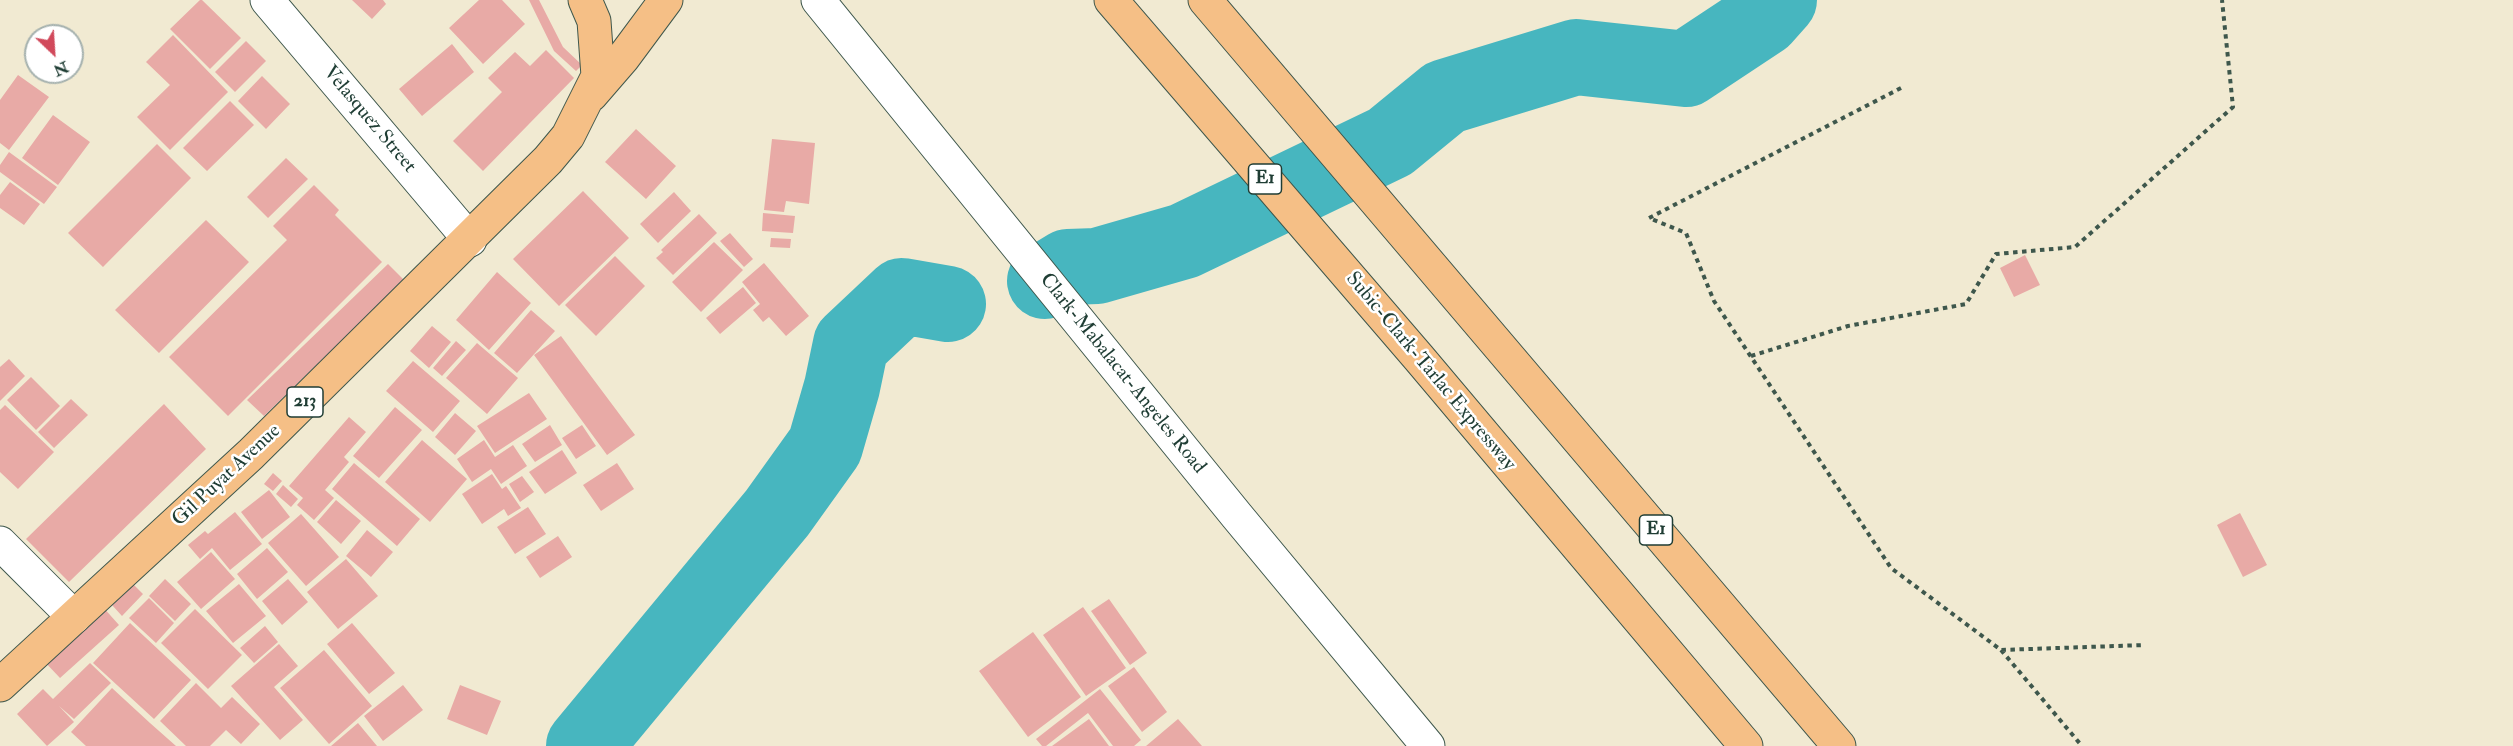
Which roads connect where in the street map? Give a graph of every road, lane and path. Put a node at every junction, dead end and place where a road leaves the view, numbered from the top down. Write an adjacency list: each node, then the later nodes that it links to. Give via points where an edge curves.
1 (267, 0): 10 (street, Velasquez Street)
2 (585, 0): 9 (main road, Gil Puyat Avenue / 213, via 594,21 598,76)
3 (666, 0): 9 (main road, Gil Puyat Avenue / 213)
4 (818, 0): 17 (street, Clark-Mabalacat-Angeles Road)
5 (1110, 0): 18 (main road, Subic-Clark-Tarlac Expressway / E1)
6 (1205, 0): 19 (main road, E1)
7 (2222, 0): 11 (path, via 2233,107 2075,247 1996,254 1966,304 1848,326)
8 (1901, 88): 11 (path, via 1649,218 1686,233 1714,301)
9 (588, 98): 10 (main road, Gil Puyat Avenue / 213, via 548,160)
10 (470, 240): 13 (main road, Gil Puyat Avenue / 213, via 251,454)
11 (1751, 356): 15 (path, via 1891,568)
12 (0, 543): 13 (street)
13 (74, 617): 16 (main road, Gil Puyat Avenue / 213)
14 (2145, 645): 15 (path)
15 (2001, 650): 20 (path)
16 (0, 685)
17 (1428, 746)
18 (1746, 746)
19 (1839, 746)
20 (2082, 746)

